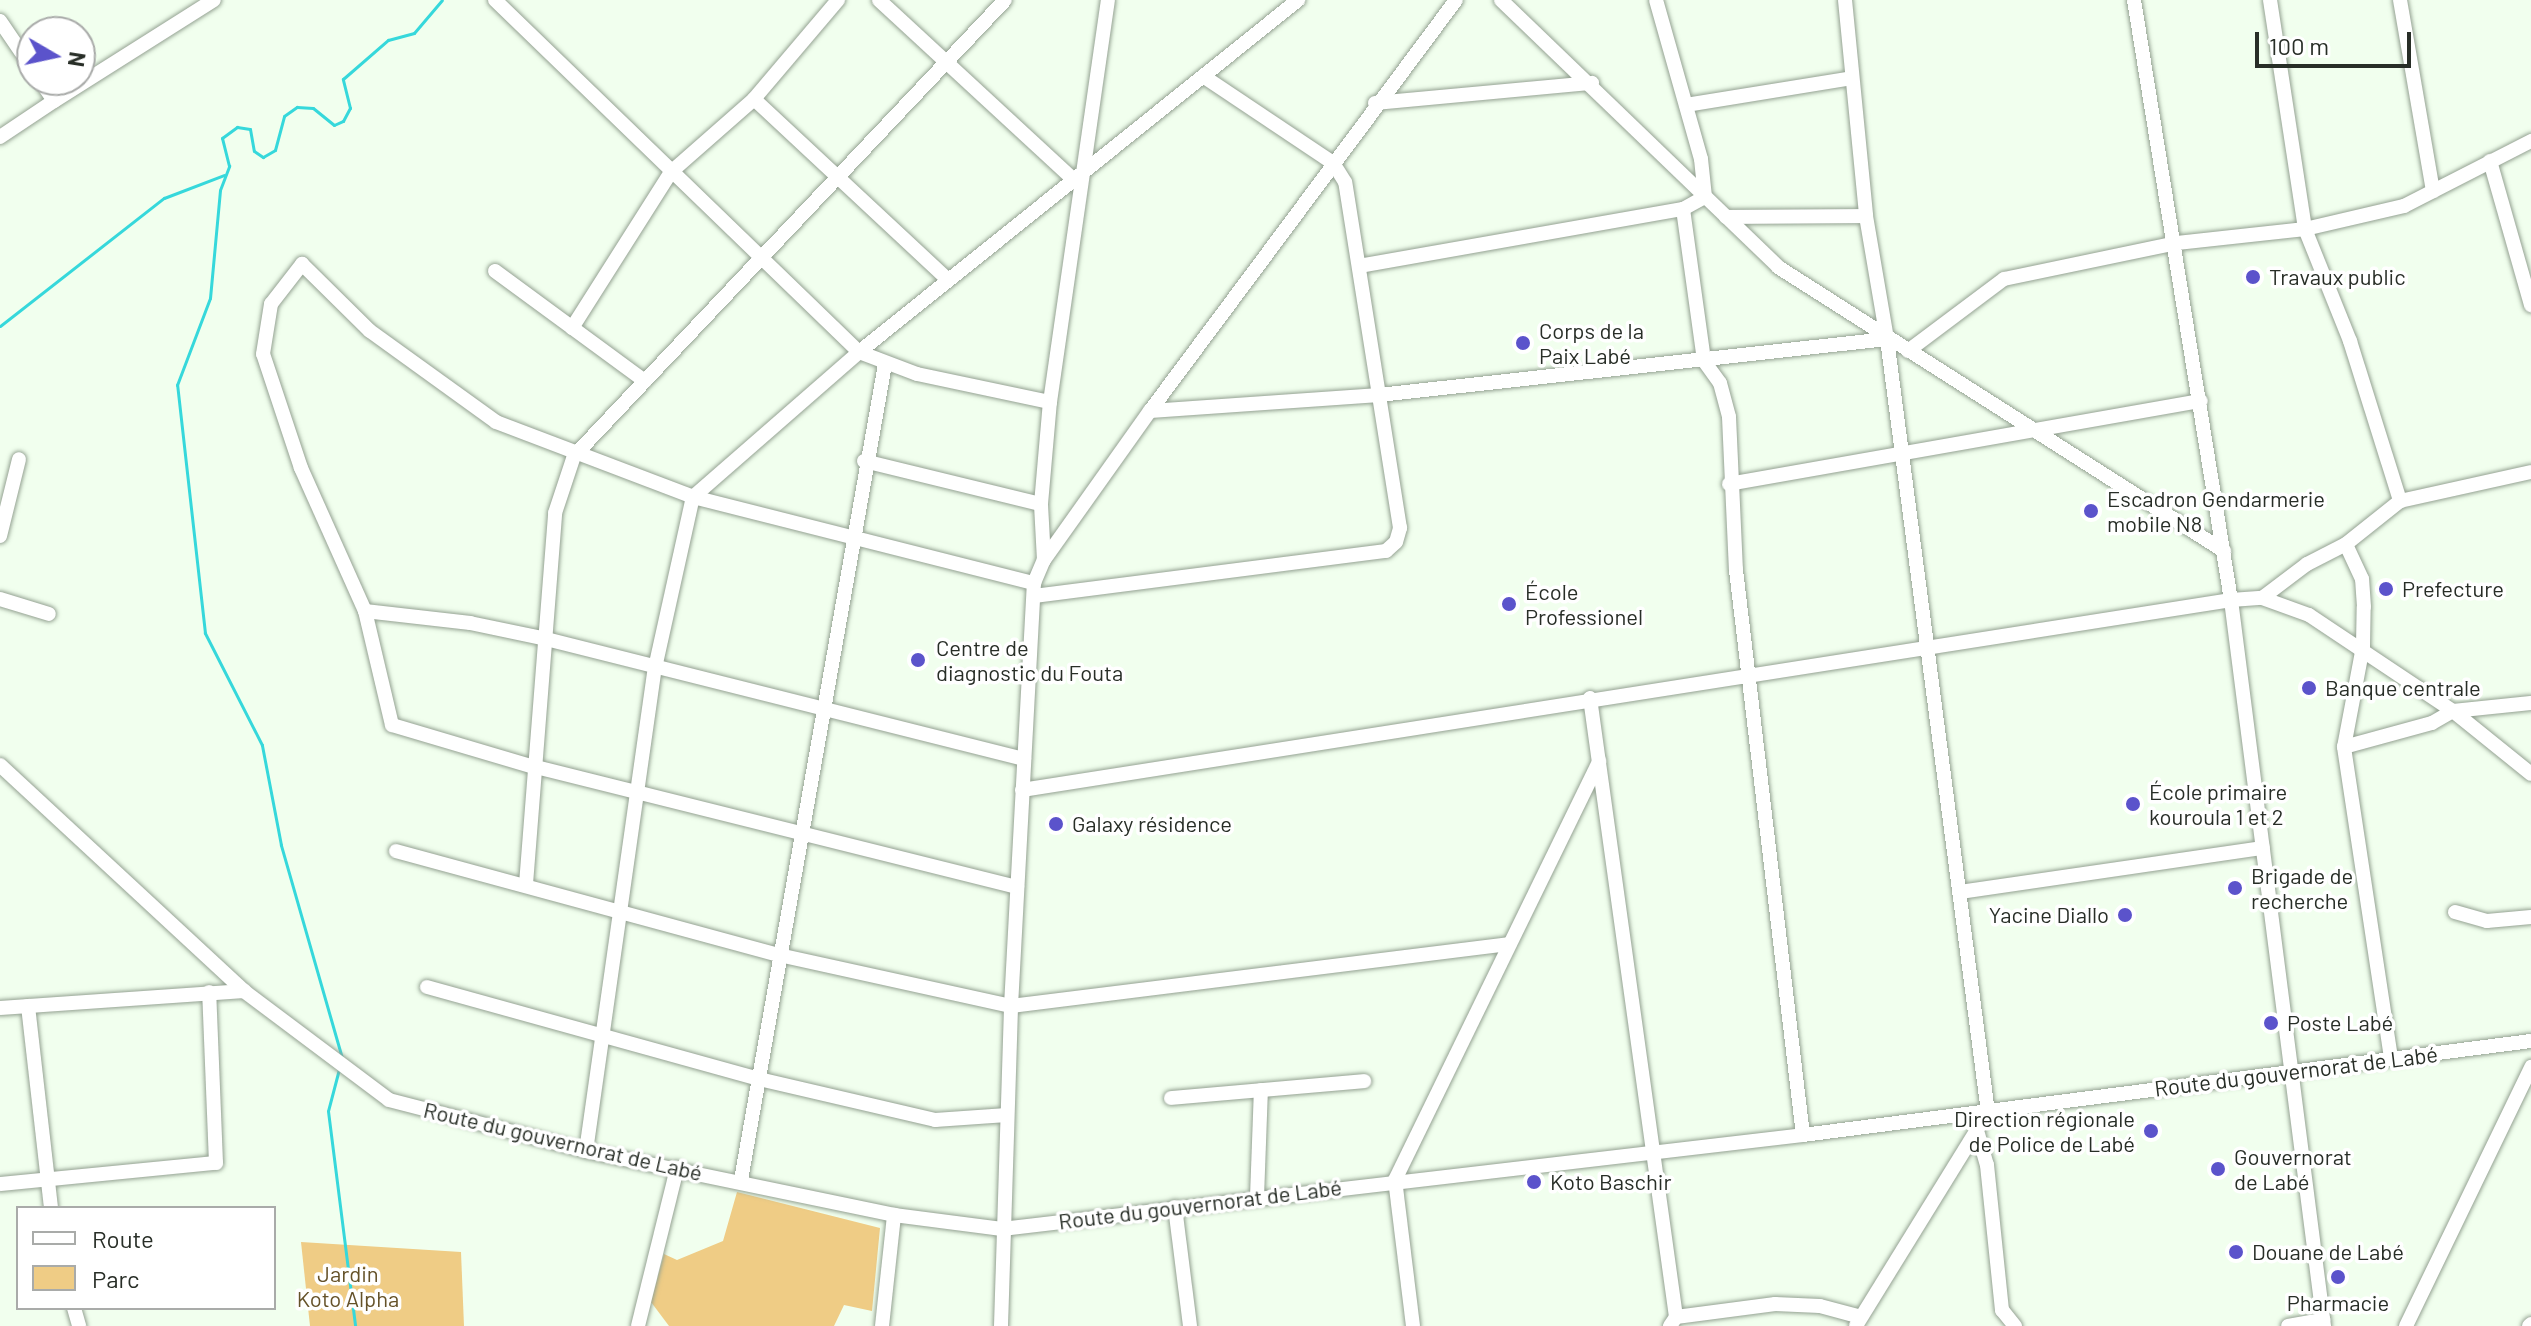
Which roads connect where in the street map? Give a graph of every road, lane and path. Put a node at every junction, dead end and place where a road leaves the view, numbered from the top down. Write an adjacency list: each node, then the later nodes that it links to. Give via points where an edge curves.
1 (214, 0): 23 (street)
2 (495, 0): 30 (street)
3 (838, 0): 22 (street)
4 (879, 0): 17 (street)
5 (1005, 0): 17 (street)
6 (1108, 0): 32 (street)
7 (1298, 0): 18 (street)
8 (1456, 0): 24 (street)
9 (1501, 0): 20 (street)
10 (1656, 0): 25 (street)
11 (1845, 0): 19 (street)
12 (2134, 0): 39 (street)
13 (2270, 0): 38 (street)
14 (2400, 0): 33 (street)
15 (0, 21): 16 (street)
16 (16, 44)
17 (948, 59): 31 (street); 32 (street)
18 (1203, 76): 29 (street); 32 (street)
19 (1852, 78): 25 (street); 36 (street)
20 (1592, 83): 24 (street); 34 (street)
21 (51, 96): 23 (street)
22 (754, 99): 30 (street); 31 (street)
23 (54, 101): 26 (street)
24 (1375, 103): 29 (street)
25 (1686, 105): 34 (street)
26 (0, 137)
27 (2531, 141): 28 (street)
28 (2490, 161): 33 (street); 44 (street)
29 (1333, 163): 41 (street, via 1345,182); 55 (street)
30 (671, 172): 40 (street); 45 (street)
31 (838, 177): 40 (street); 43 (street)
32 (1078, 177): 43 (street); 54 (street)
33 (2433, 191): 38 (street, via 2404,206)
34 (1705, 197): 35 (street); 37 (street)
35 (1683, 209): 41 (street); 49 (street)
36 (1866, 216): 37 (street); 46 (street)
37 (1726, 217): 46 (street, via 1778,267)
38 (2305, 229): 39 (street); 64 (street, via 2350,341)
39 (2177, 243): 47 (street, via 2004,279); 53 (street)
40 (763, 258): 48 (street); 51 (street)
41 (1359, 266): 52 (street)
42 (495, 271): 45 (street)
43 (948, 280): 48 (street)
44 (2531, 305)
45 (572, 328): 51 (street)
46 (1887, 339): 47 (street); 49 (street); 57 (street)
47 (1908, 351): 56 (street)
48 (859, 352): 50 (street); 63 (street)
49 (1704, 361): 52 (street); 62 (street, via 1720,383 1727,407)
50 (885, 364): 54 (street); 60 (street)
51 (645, 381): 58 (street)
52 (1379, 395): 55 (street); 71 (street, via 1400,528 1386,551)
53 (2201, 401): 56 (street); 69 (street)
54 (1050, 402): 65 (street)
55 (1150, 411): 70 (street)
56 (2033, 429): 57 (street); 69 (street)
57 (1902, 451): 62 (street); 78 (street)
58 (574, 456): 63 (street); 75 (street, via 496,422 370,331 302,264 271,304 263,354 301,468); 77 (street, via 555,513)
59 (19, 459): 66 (street)
60 (864, 461): 65 (street); 67 (street)
61 (2531, 472): 64 (street)
62 (1729, 484): 81 (street)
63 (693, 497): 67 (street); 80 (street)
64 (2400, 501): 68 (street)
65 (1041, 504): 70 (street)
66 (0, 536)
67 (850, 540): 71 (street); 85 (street)
68 (2346, 544): 72 (street, via 2307,564); 79 (street, via 2362,579)
69 (2224, 551): 74 (street)
70 (1044, 560): 71 (street)
71 (1034, 590): 87 (street)
72 (2262, 598): 74 (street); 79 (street, via 2309,615)
73 (0, 599): 76 (street)
74 (2231, 600): 78 (street); 95 (street)
75 (365, 611): 77 (street); 90 (street, via 392,725)
76 (49, 614)
77 (542, 638): 80 (street); 90 (street)
78 (1927, 646): 81 (street); 99 (street)
79 (2363, 646): 84 (street); 86 (street)
80 (655, 668): 85 (street); 93 (street)
81 (1751, 674): 82 (street); 123 (street)
82 (1590, 698): 88 (street); 92 (street)
83 (2531, 703): 84 (street)
84 (2453, 711): 86 (street, via 2432,723); 91 (street)
85 (822, 712): 87 (street); 94 (street)
86 (2344, 747): 113 (street)
87 (1024, 759): 92 (street)
88 (1599, 761): 103 (street); 124 (street)
89 (0, 765): 106 (street, Route du gouvernorat de Labé)
90 (534, 767): 93 (street); 97 (street)
91 (2531, 774)
92 (1022, 790): 98 (street)
93 (637, 792): 94 (street); 100 (street)
94 (801, 833): 98 (street); 104 (street)
95 (2263, 848): 99 (street); 115 (street)
96 (396, 851): 97 (street)
97 (526, 884): 100 (street)
98 (1017, 887): 109 (street)
99 (1960, 892): 120 (street)
100 (621, 910): 104 (street); 111 (street)
101 (2455, 912): 102 (street, via 2487,921)
102 (2531, 917)
103 (1506, 944): 109 (street); 129 (street)
104 (779, 955): 109 (street); 116 (street)
105 (427, 987): 111 (street)
106 (244, 991): 107 (street); 125 (street, Route du gouvernorat de Labé, via 389,1100)
107 (209, 992): 108 (street); 127 (street, via 216,1163)
108 (28, 1006): 110 (street); 127 (street)
109 (1011, 1006): 121 (street)
110 (0, 1008)
111 (603, 1032): 116 (street); 125 (street)
112 (2531, 1041): 113 (street, Route du gouvernorat de Labé)
113 (2391, 1058): 115 (street, Route du gouvernorat de Labé)
114 (2531, 1067): 146 (street)
115 (2290, 1070): 120 (street, Route du gouvernorat de Labé); 138 (street)
116 (759, 1079): 121 (street, via 935,1120); 128 (street)
117 (1364, 1081): 118 (street)
118 (1261, 1090): 119 (street); 131 (street)
119 (1171, 1098)
120 (1988, 1112): 122 (street); 123 (street, Route du gouvernorat de Labé)
121 (1007, 1115): 135 (street)
122 (1978, 1134): 137 (street); 144 (street, via 1987,1165 2002,1310)
123 (1803, 1135): 124 (street, Route du gouvernorat de Labé)
124 (1653, 1150): 129 (street, Route du gouvernorat de Labé); 136 (street)
125 (586, 1151): 126 (street, Route du gouvernorat de Labé)
126 (677, 1168): 128 (street, Route du gouvernorat de Labé); 139 (street)
127 (47, 1176): 130 (street); 132 (street)
128 (741, 1180): 134 (street, Route du gouvernorat de Labé)
129 (1395, 1180): 131 (street, Route du gouvernorat de Labé); 143 (street)
130 (0, 1184)
131 (1257, 1197): 133 (street, Route du gouvernorat de Labé)
132 (51, 1206)
133 (1175, 1207): 135 (street, Route du gouvernorat de Labé); 142 (street)
134 (894, 1215): 135 (street, Route du gouvernorat de Labé); 140 (street)
135 (1002, 1229): 141 (street)
136 (1673, 1322): 137 (street, via 1775,1304 1820,1306)
137 (1858, 1322)
138 (2324, 1323): 145 (street)
139 (638, 1326)
140 (882, 1326)
141 (1001, 1326)
142 (1190, 1326)
143 (1413, 1326)
144 (2015, 1326)
145 (2288, 1326)
146 (2406, 1326)

